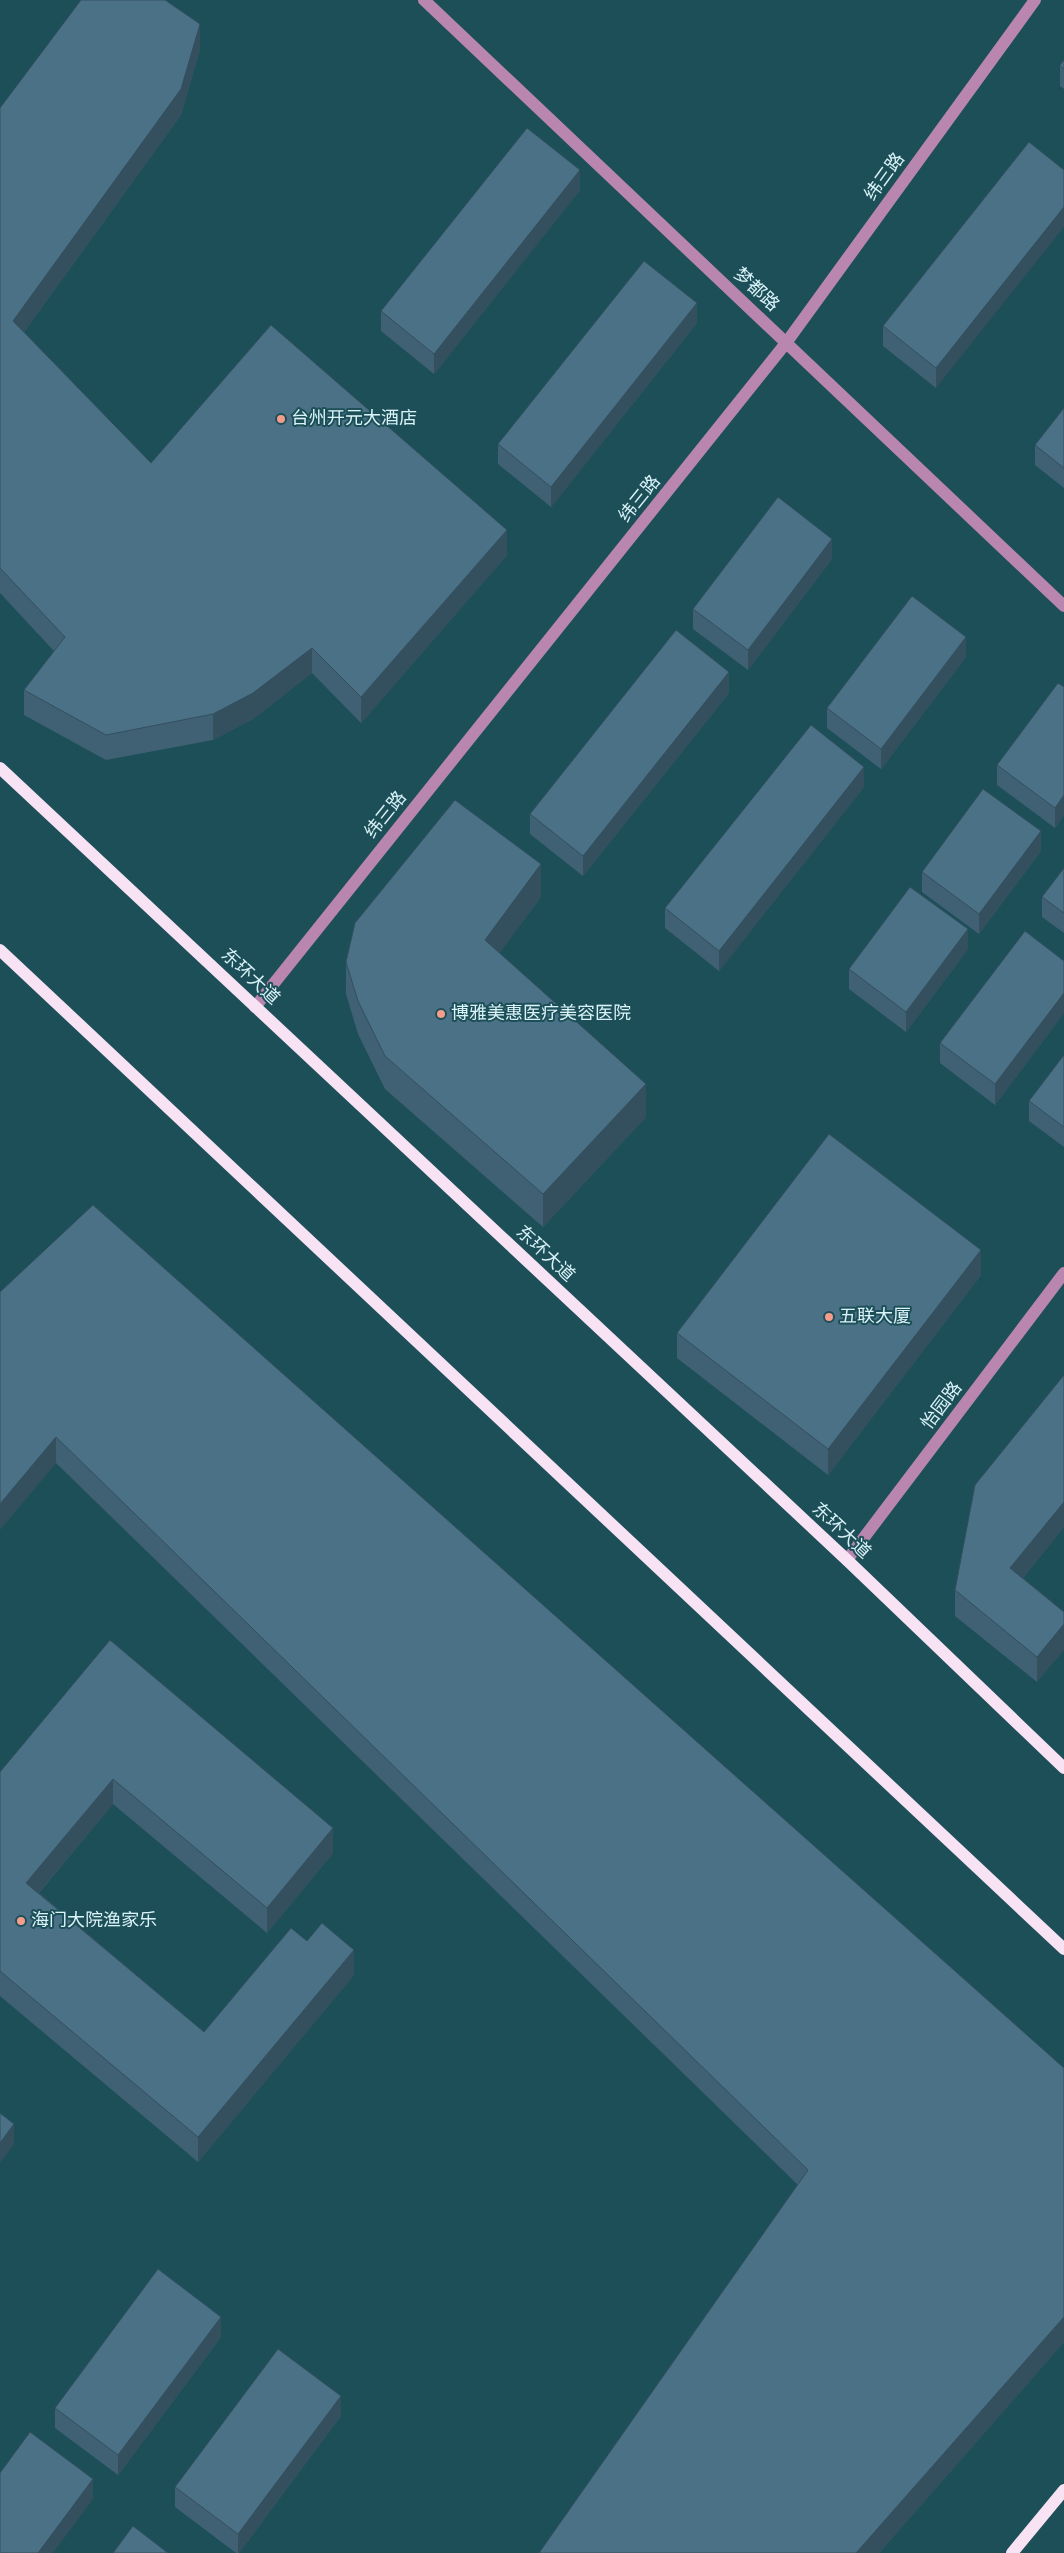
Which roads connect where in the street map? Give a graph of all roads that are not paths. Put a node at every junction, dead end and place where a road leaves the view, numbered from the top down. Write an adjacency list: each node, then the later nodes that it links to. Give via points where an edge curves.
1 (424, 0): 3 (street, 梦都路)
2 (1035, 0): 3 (street, 纬三路)
3 (786, 343): 4 (street, 梦都路); 7 (street, 纬三路)
4 (1064, 606)
5 (0, 768): 7 (main road, 东环大道)
6 (0, 950): 11 (main road)
7 (255, 1007): 9 (main road, 东环大道)
8 (1064, 1273): 9 (street, 怡园路)
9 (847, 1560): 10 (main road, 东环大道)
10 (1064, 1768)
11 (1064, 1949)
12 (1064, 2490): 13 (main road)
13 (1012, 2553)

